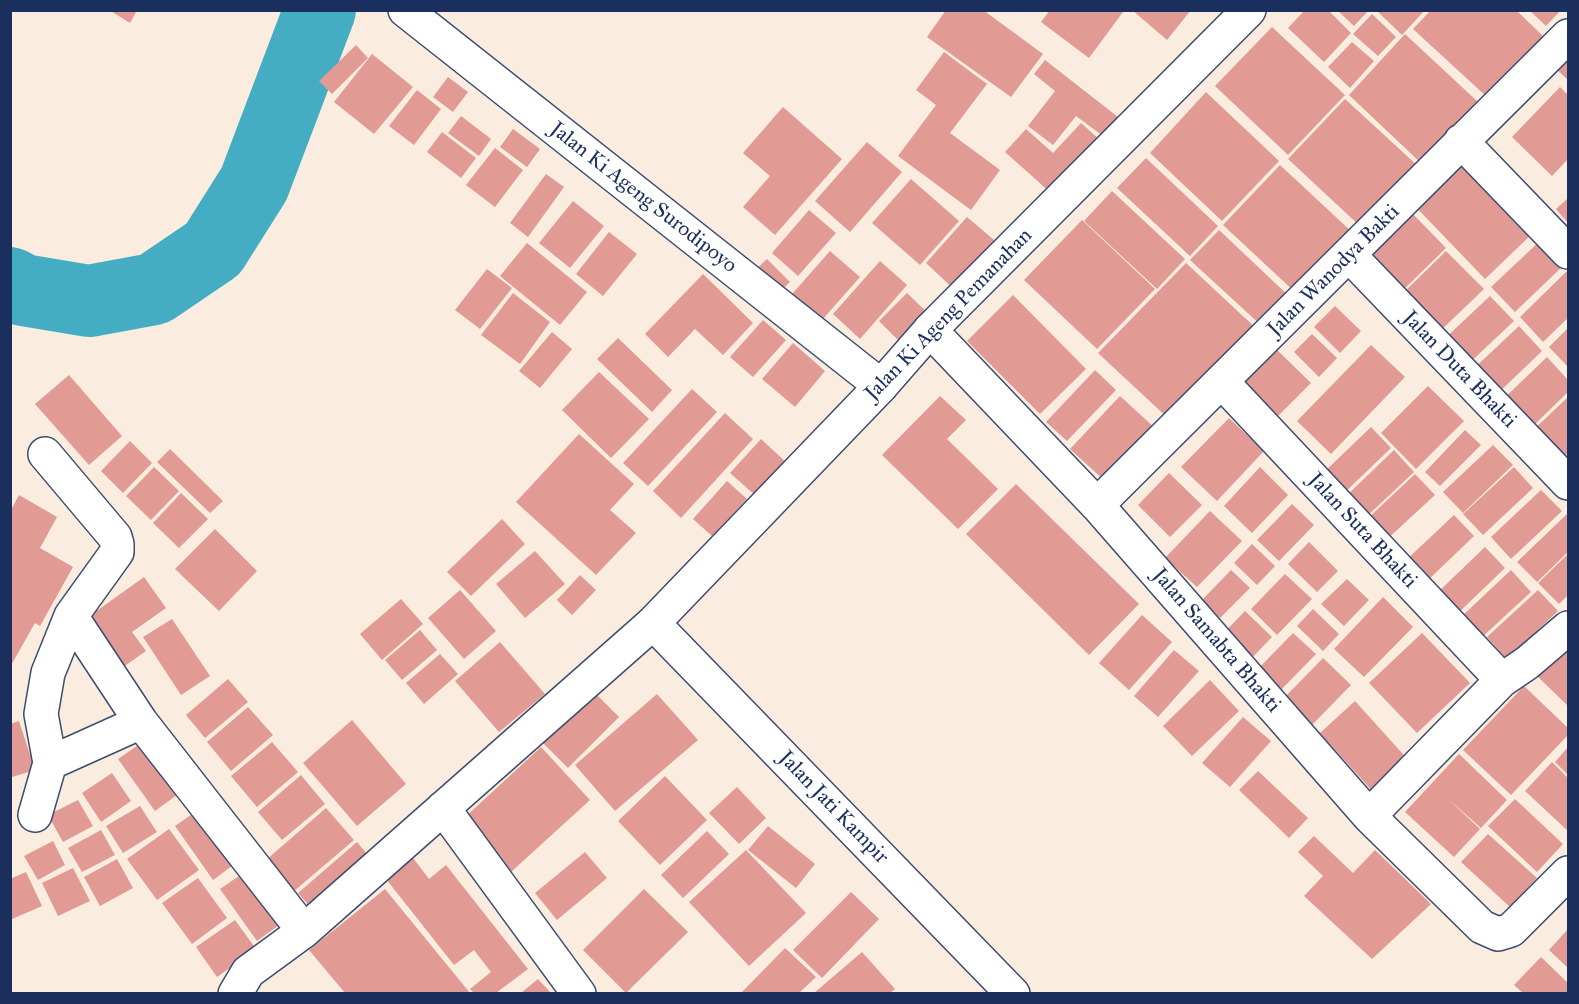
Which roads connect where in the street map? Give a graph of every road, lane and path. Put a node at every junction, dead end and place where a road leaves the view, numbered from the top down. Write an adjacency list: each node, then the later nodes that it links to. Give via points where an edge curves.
1 (405, 10): 9 (street, Jalan Ki Ageng Surodipoyo)
2 (1249, 10): 7 (street, Jalan Ki Ageng Pemanahan)
3 (1569, 36): 4 (street, Jalan Wanodya Bakti)
4 (1461, 141): 5 (street); 6 (street, Jalan Wanodya Bakti)
5 (1569, 252)
6 (1350, 256): 8 (street, Jalan Wanodya Bakti); 11 (street, Jalan Duta Bhakti)
7 (930, 330): 9 (street, Jalan Ki Ageng Pemanahan); 12 (street, Jalan Samabta Bhakti)
8 (1223, 383): 12 (street, Jalan Wanodya Bakti); 16 (street, Jalan Suta Bhakti)
9 (881, 386): 14 (street, Jalan Ki Ageng Pemanahan)
10 (45, 454): 13 (street, via 117,543 117,552)
11 (1569, 483)
12 (1097, 505): 21 (street, Jalan Samabta Bhakti)
13 (71, 615): 17 (street); 18 (street, via 43,696 41,714)
14 (653, 623): 19 (street, Jalan Ki Ageng Pemanahan); 26 (street, Jalan Jati Kampir)
15 (1569, 628): 16 (street)
16 (1502, 680): 21 (street)
17 (141, 722): 18 (street); 23 (street)
18 (50, 763): 20 (street)
19 (443, 808): 23 (street, Jalan Ki Ageng Pemanahan); 25 (street)
20 (35, 815)
21 (1369, 816): 22 (street, Jalan Samabta Bhakti, via 1482,927 1498,934 1511,930)
22 (1569, 873)
23 (304, 931): 24 (street, Jalan Ki Ageng Pemanahan, via 248,972)
24 (235, 993)
25 (579, 993)
26 (1013, 993)

